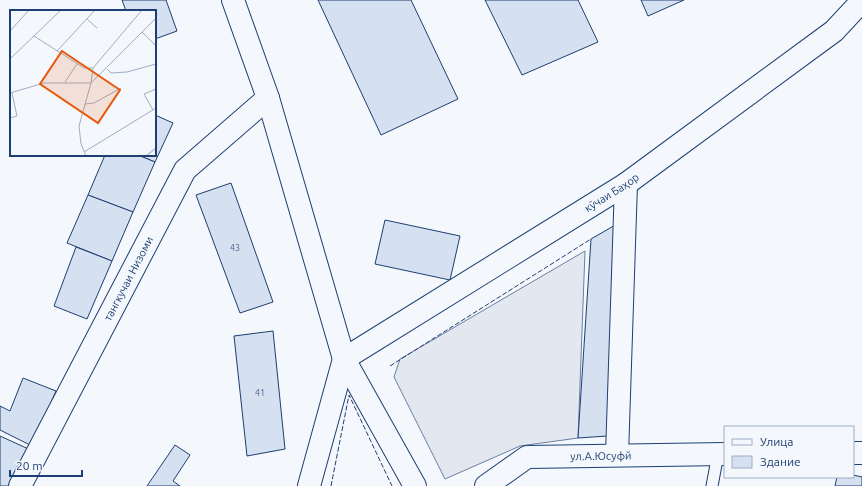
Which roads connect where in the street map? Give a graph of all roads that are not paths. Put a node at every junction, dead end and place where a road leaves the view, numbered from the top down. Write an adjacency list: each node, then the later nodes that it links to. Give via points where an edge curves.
1 (233, 0): 3 (street)
2 (862, 2): 4 (street, кӯчаи Баҳор, via 834,31)
3 (268, 98): 5 (street); 8 (street, тангкучаи Низоми, via 185,170)
4 (626, 184): 5 (street, кӯчаи Баҳор); 7 (street)
5 (344, 359): 9 (street); 10 (street)
6 (721, 454): 7 (street, ул.А.Юсуфй); 12 (lane)
7 (617, 455): 11 (street, ул.А.Юсуфй, via 527,457)
8 (20, 486)
9 (309, 486)
10 (415, 486)
11 (486, 486)
12 (712, 486)

